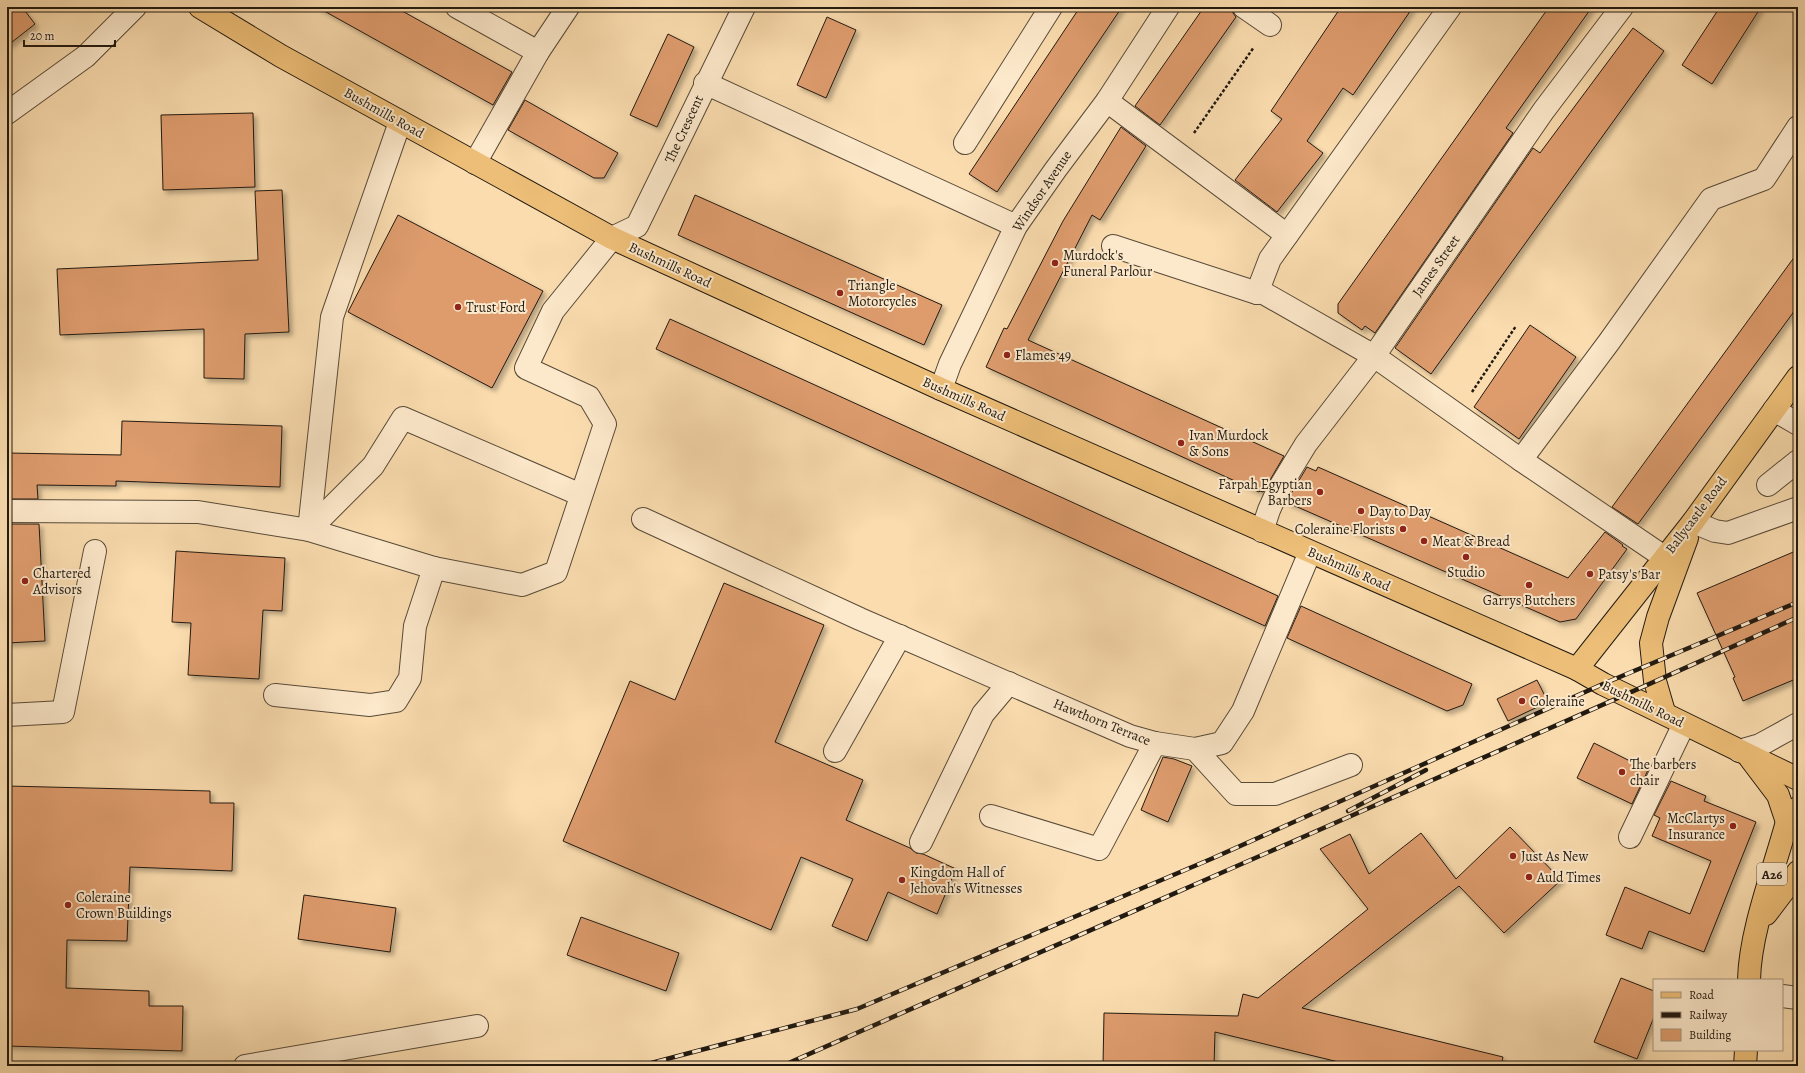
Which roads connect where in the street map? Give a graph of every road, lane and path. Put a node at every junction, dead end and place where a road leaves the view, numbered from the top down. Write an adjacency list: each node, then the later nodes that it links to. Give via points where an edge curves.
1 (135, 7): 15 (street, via 86,56)
2 (200, 7): 16 (main road, Bushmills Road, via 281,56)
3 (457, 7): 12 (street)
4 (568, 7): 12 (street)
5 (744, 7): 13 (street, The Crescent)
6 (1051, 7): 18 (street)
7 (1168, 7): 14 (street, Windsor Avenue)
8 (1244, 7): 11 (street)
9 (1450, 7): 22 (street)
10 (1622, 7): 27 (street, James Street, via 1544,110)
11 (1270, 25): 19 (path)
12 (538, 52): 20 (street)
13 (705, 83): 21 (street); 23 (street, The Crescent, via 637,226)
14 (1107, 101): 19 (street); 21 (street, Windsor Avenue)
15 (7, 113)
16 (400, 122): 20 (main road, Bushmills Road); 41 (street, via 332,317)
17 (1798, 127): 33 (street, via 1764,179 1711,199)
18 (965, 143)
19 (1178, 154): 22 (street)
20 (475, 163): 23 (main road, Bushmills Road)
21 (1016, 226): 29 (street, Windsor Avenue, via 950,364)
22 (1287, 235): 25 (street, via 1270,259)
23 (612, 238): 29 (main road, Bushmills Road); 36 (street, via 552,311 526,368 589,398 605,424)
24 (1113, 246): 25 (street)
25 (1257, 293): 27 (street, via 1260,291)
26 (1516, 326): 31 (path)
27 (1374, 356): 31 (street); 42 (street, James Street, via 1306,444 1278,490)
28 (1798, 377): 30 (main road, Ballycastle Road)
29 (942, 389): 42 (main road, Bushmills Road)
30 (1774, 410): 32 (street); 40 (main road, Ballycastle Road)
31 (1457, 414): 33 (street)
32 (1798, 424)
33 (1521, 460): 45 (street)
34 (1798, 461): 35 (street)
35 (1768, 486)
36 (581, 495): 41 (street, via 404,418 373,466); 46 (street, via 556,572 522,585)
37 (1798, 508): 40 (street, via 1728,533)
38 (7, 510): 41 (street, via 198,512)
39 (643, 519): 47 (street, Hawthorn Terrace)
40 (1693, 522): 45 (main road, Ballycastle Road); 51 (main road, via 1651,643 1654,681)
41 (309, 530): 46 (street)
42 (1262, 531): 44 (main road, Bushmills Road)
43 (95, 551): 52 (street, via 63,712)
44 (1310, 552): 48 (main road, Bushmills Road); 56 (street, Hawthorn Terrace, via 1243,711 1222,744)
45 (1664, 557): 48 (main road, Ballycastle Road)
46 (434, 568): 50 (street, via 415,626 410,678 396,701 370,705)
47 (900, 636): 49 (street, Hawthorn Terrace); 57 (street)
48 (1577, 669): 51 (main road, Bushmills Road)
49 (1009, 683): 55 (street, Hawthorn Terrace, via 1130,736); 64 (street, via 983,714)
50 (275, 695)
51 (1664, 712): 53 (main road, Bushmills Road)
52 (7, 715)
53 (1684, 724): 58 (main road, Bushmills Road); 63 (street)
54 (1798, 724): 58 (street)
55 (1154, 743): 56 (street, Hawthorn Terrace); 62 (street, via 1099,850)
56 (1195, 748): 59 (street, via 1236,794 1276,794)
57 (835, 751)
58 (1743, 753): 60 (main road, Bushmills Road); 61 (main road, Bushmills Road / A26)
59 (1351, 765)
60 (1798, 779)
61 (1793, 815): 66 (main road, A26)
62 (991, 816)
63 (1630, 837)
64 (921, 842)
65 (1798, 872): 66 (main road, A26)
66 (1758, 925): 67 (main road, A26)
67 (1749, 979)
68 (1783, 996): 69 (street)
69 (1798, 998)
70 (477, 1026): 72 (street)
71 (1746, 1051): 73 (main road)
72 (245, 1066)
73 (1746, 1066)

